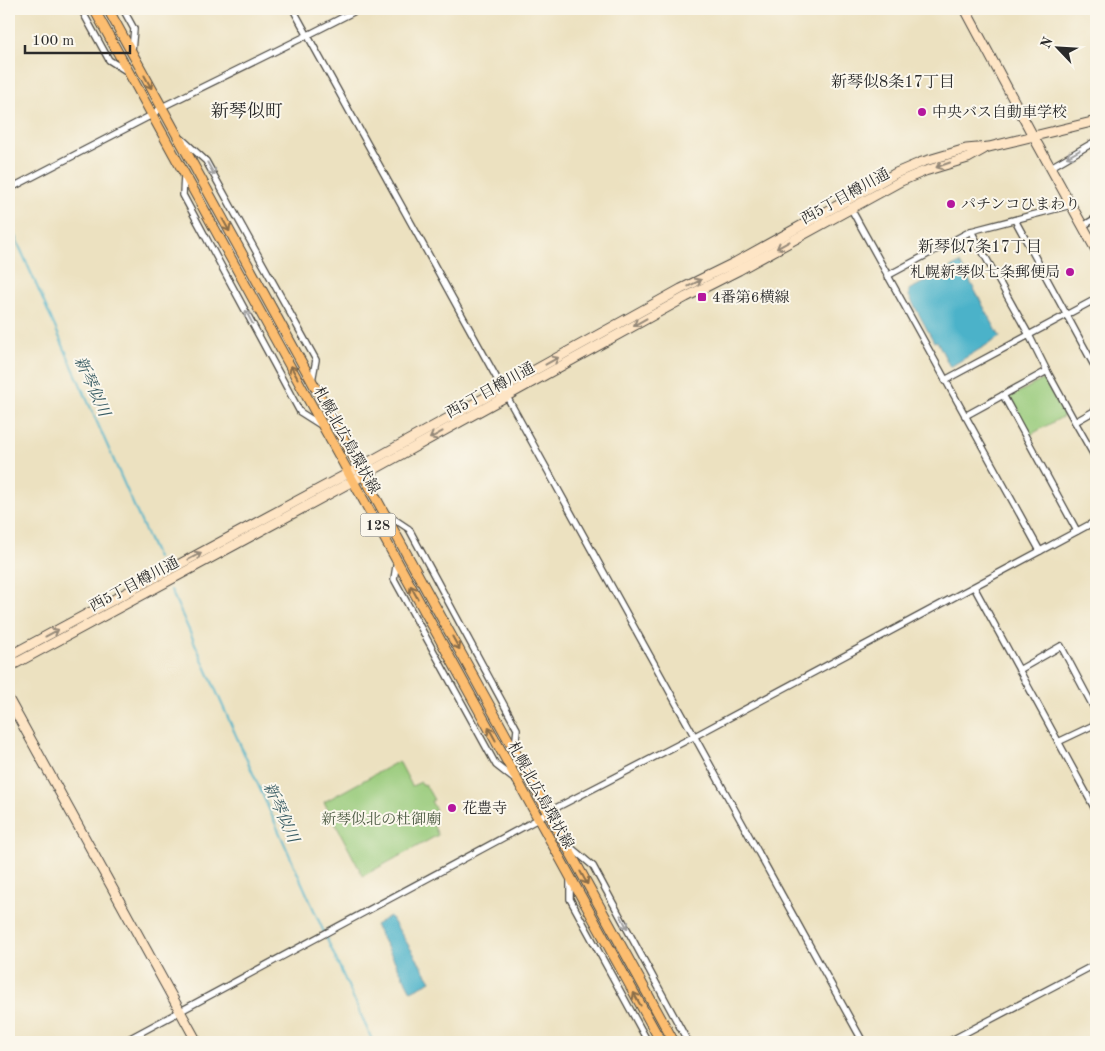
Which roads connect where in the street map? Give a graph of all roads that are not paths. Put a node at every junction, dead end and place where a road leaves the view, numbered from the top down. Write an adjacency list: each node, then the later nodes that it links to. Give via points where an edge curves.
1 (81, 9): 10 (street, via 109,60)
2 (94, 9): 10 (main road, 札幌北広島環状線 / 128)
3 (108, 9): 9 (main road, 札幌北広島環状線 / 128)
4 (123, 9): 9 (street, via 134,29)
5 (293, 9): 8 (street)
6 (359, 9): 8 (street)
7 (965, 9): 15 (main road)
8 (308, 35): 11 (street); 35 (street)
9 (132, 53): 11 (main road, 札幌北広島環状線 / 128, one-way to 11)
10 (130, 74): 12 (main road, 札幌北広島環状線 / 128)
11 (162, 107): 12 (street); 14 (main road, 札幌北広島環状線 / 128)
12 (152, 115): 18 (main road, 札幌北広島環状線 / 128); 19 (street)
13 (1096, 121): 15 (main road, 西5丁目樽川通)
14 (177, 135): 34 (main road, 札幌北広島環状線 / 128, one-way to 34); 34 (street, one-way to 34, via 206,161 316,360)
15 (1033, 136): 17 (main road); 20 (main road, 西5丁目樽川通, via 989,147 968,158 900,181)
16 (1096, 142): 17 (street, one-way to 17)
17 (1051, 167): 21 (main road)
18 (184, 173): 40 (main road, 札幌北広島環状線 / 128, one-way to 18); 40 (street, one-way to 18, via 300,412 183,195)
19 (9, 189)
20 (849, 205): 27 (street); 35 (main road, 西5丁目樽川通, via 739,270)
21 (1072, 205): 23 (street); 24 (main road)
22 (1096, 218): 24 (street)
23 (1015, 220): 25 (street); 29 (street)
24 (1083, 226): 26 (main road)
25 (971, 231): 27 (street); 30 (street)
26 (1096, 250)
27 (888, 276): 33 (street)
28 (1096, 299): 29 (street)
29 (1067, 315): 30 (street); 31 (street)
30 (1029, 335): 32 (street); 33 (street)
31 (1096, 369)
32 (1047, 371): 36 (street); 39 (street)
33 (945, 380): 38 (street)
34 (312, 382): 42 (main road, 札幌北広島環状線 / 128)
35 (505, 392): 42 (main road, 西5丁目樽川通); 55 (street)
36 (1003, 395): 38 (street); 46 (street)
37 (1096, 410): 39 (street)
38 (965, 416): 47 (street)
39 (1075, 422): 41 (street)
40 (324, 427): 43 (main road, 札幌北広島環状線 / 128)
41 (1096, 459)
42 (362, 471): 43 (main road, 西5丁目樽川通); 44 (main road, 札幌北広島環状線 / 128)
43 (351, 477): 49 (main road, 西5丁目樽川通, one-way to 43); 50 (main road, 西5丁目樽川通); 60 (main road, 札幌北広島環状線 / 128, one-way to 43)
44 (383, 511): 57 (main road, 札幌北広島環状線 / 128, one-way to 57); 57 (street, via 409,529 517,729)
45 (1096, 521): 46 (street)
46 (1077, 531): 47 (street)
47 (1040, 551): 48 (street)
48 (974, 587): 51 (street); 55 (street)
49 (9, 656)
50 (9, 667)
51 (1019, 670): 53 (street, via 1061,646); 56 (street)
52 (9, 700): 64 (main road)
53 (1096, 712)
54 (1096, 724): 56 (street)
55 (694, 736): 59 (street); 71 (street)
56 (1058, 742): 58 (street)
57 (514, 750): 59 (main road, 札幌北広島環状線 / 128)
58 (1096, 811)
59 (548, 812): 60 (street); 61 (main road, 札幌北広島環状線 / 128)
60 (538, 819): 62 (main road, 札幌北広島環状線 / 128); 64 (street)
61 (564, 842): 69 (main road, 札幌北広島環状線 / 128, one-way to 69); 70 (street, one-way to 70, via 593,866)
62 (570, 877): 67 (street, via 570,899); 68 (main road, 札幌北広島環状線 / 128, one-way to 62)
63 (1095, 967): 72 (street)
64 (180, 1012): 65 (street); 66 (main road)
65 (123, 1042)
66 (197, 1042)
67 (648, 1042)
68 (661, 1042)
69 (674, 1042)
70 (688, 1042)
71 (863, 1042)
72 (948, 1042)

